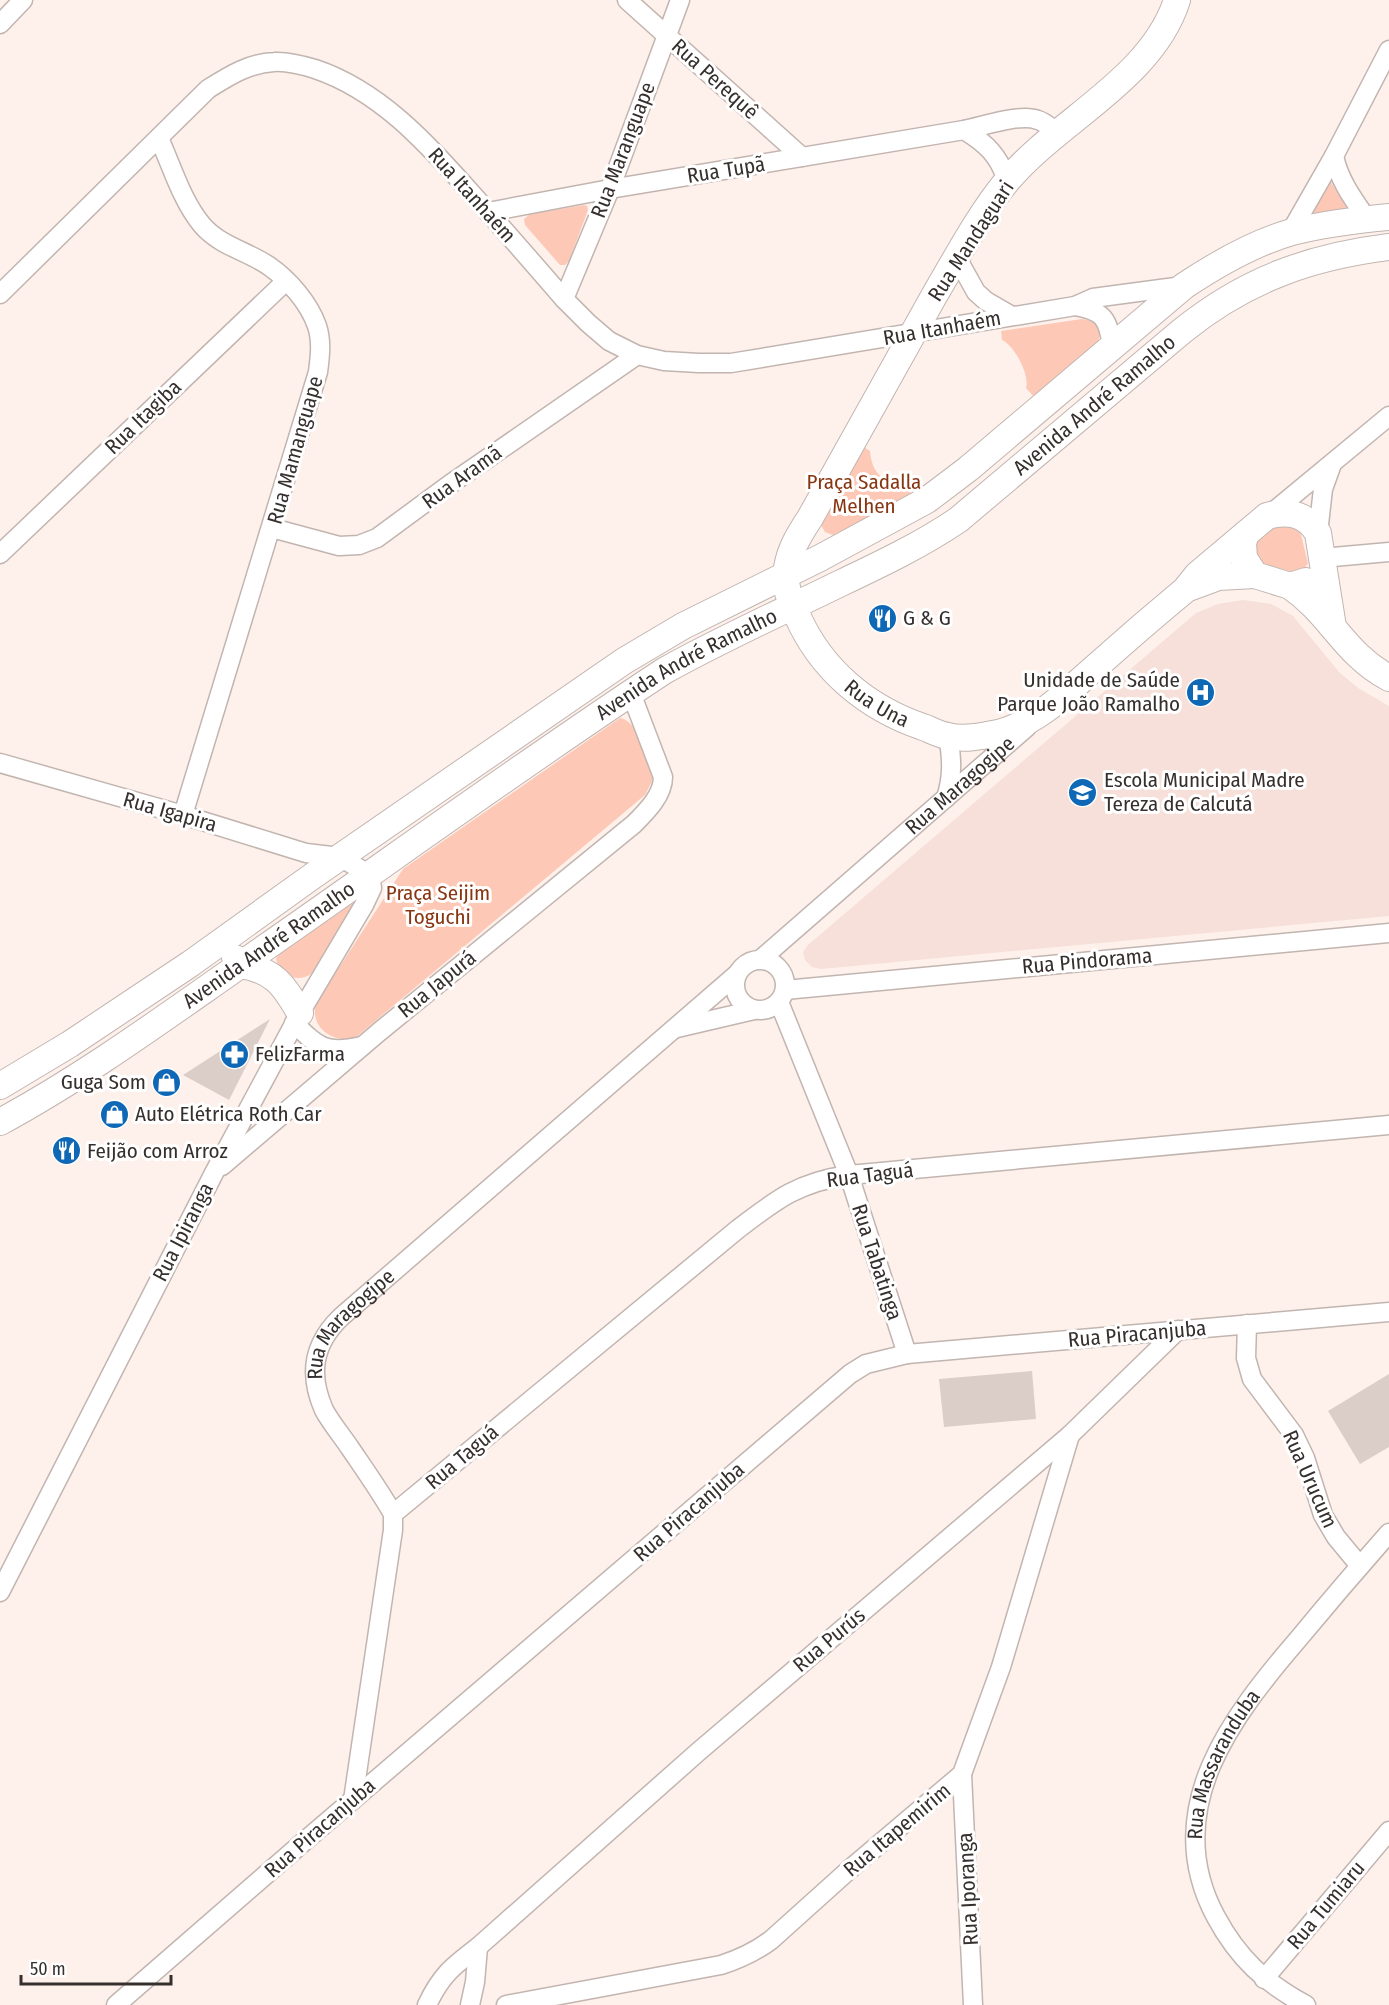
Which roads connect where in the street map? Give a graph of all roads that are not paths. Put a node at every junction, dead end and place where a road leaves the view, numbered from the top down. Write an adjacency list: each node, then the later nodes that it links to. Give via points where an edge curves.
1 (23, 0): 5 (street)
2 (627, 0): 6 (street, Rua Perequê)
3 (680, 0): 6 (street, Rua Maranguape)
4 (1177, 0): 9 (main road, Rua Mandaguari, via 1164,27 1135,65)
5 (0, 24)
6 (666, 35): 12 (street, Rua Perequê); 14 (street, Rua Maranguape)
7 (1389, 50): 11 (street)
8 (964, 130): 9 (street, Rua Tupã, via 1029,117); 12 (street, Rua Tupã); 13 (street, via 992,151)
9 (1058, 133): 13 (main road, Rua Mandaguari)
10 (159, 138): 15 (street, Rua Itanhaém, via 208,89 232,73 276,61 298,64 331,74 394,114); 22 (street, Rua Mamanguape, via 189,206 202,225 216,238 268,265); 24 (street, Rua Itanhaém)
11 (1334, 156): 16 (street, via 1342,182); 17 (street)
12 (802, 158): 14 (street, Rua Tupã)
13 (1008, 180): 20 (main road, Rua Mandaguari)
14 (610, 189): 15 (street, Rua Tupã); 25 (street, Rua Maranguape)
15 (488, 212): 25 (street, Rua Itanhaém)
16 (1378, 218): 17 (main road, Avenida André Ramalho); 19 (main road)
17 (1290, 233): 21 (main road, via 1298,252); 23 (main road, Avenida André Ramalho, via 1243,251)
18 (1389, 247): 19 (main road, Avenida André Ramalho)
19 (1359, 251): 21 (main road, Avenida André Ramalho)
20 (957, 258): 27 (street, Rua Itanhaém, via 976,292); 28 (main road, Rua Mandaguari)
21 (1309, 263): 38 (main road, Avenida André Ramalho, via 1255,283 1204,312 984,500)
22 (286, 281): 36 (street, Rua Mamanguape, via 309,309 317,326 320,355); 41 (street, Rua Itagiba)
23 (1184, 286): 26 (street, Rua Itanhaém, via 1093,298); 29 (main road, Avenida André Ramalho)
24 (0, 294)
25 (564, 299): 30 (street, Rua Itanhaém, via 609,341)
26 (1075, 306): 27 (street, Rua Itanhaém); 29 (street, via 1094,310 1106,320)
27 (1012, 316): 28 (street, Rua Itanhaém)
28 (912, 334): 30 (street, Rua Itanhaém, via 731,363 664,361); 35 (main road, Rua Mandaguari)
29 (1112, 346): 33 (main road, Avenida André Ramalho, via 968,469)
30 (637, 355): 36 (street, Rua Aramã, via 377,538 359,546 339,546)
31 (1389, 416): 32 (street)
32 (1332, 464): 34 (street); 39 (street, via 1323,489)
33 (911, 510): 38 (main road); 42 (main road, Avenida André Ramalho)
34 (1267, 516): 37 (main road); 39 (main road, via 1300,515 1313,525)
35 (810, 518): 42 (main road); 43 (main road, Rua Mandaguari, via 794,541)
36 (272, 528): 57 (street, Rua Mamanguape)
37 (1246, 534): 44 (main road, via 1244,558); 46 (main road, Rua Maragogipe)
38 (926, 541): 47 (main road, Avenida André Ramalho)
39 (1321, 552): 40 (street); 45 (main road, via 1307,581); 49 (main road)
40 (1389, 552)
41 (0, 554)
42 (820, 558): 43 (main road, Avenida André Ramalho); 47 (main road)
43 (786, 574): 48 (main road, Rua Una, via 787,593); 58 (main road, Avenida André Ramalho, via 673,631 624,661)
44 (1255, 575): 45 (main road); 46 (main road, Rua Maragogipe, via 1218,577)
45 (1290, 586): 49 (main road)
46 (1185, 590): 53 (main road, Rua Maragogipe)
47 (818, 594): 48 (main road, Avenida André Ramalho); 50 (main road)
48 (793, 606): 50 (main road, Rua Una); 52 (main road, Avenida André Ramalho, via 699,652)
49 (1333, 627): 51 (main road, via 1360,659)
50 (820, 654): 54 (main road, Rua Una, via 856,693 910,723)
51 (1389, 678)
52 (631, 693): 59 (main road, Avenida André Ramalho); 71 (street, Rua Japurá, via 663,777 663,786 645,813)
53 (1050, 707): 54 (main road, Rua Una, via 1001,732); 56 (street, Rua Maragogipe)
54 (948, 736): 56 (street, via 952,768)
55 (0, 763): 57 (street, Rua Igapira)
56 (946, 798): 60 (street, Rua Maragogipe)
57 (183, 815): 58 (street, Rua Igapira, via 306,853)
58 (340, 857): 59 (street); 62 (main road, Avenida André Ramalho)
59 (370, 875): 64 (main road, Avenida André Ramalho); 69 (street, Rua Ipiranga, via 372,888 364,905)
60 (789, 933): 63 (street, Rua Maragogipe); 65 (street)
61 (1389, 933): 67 (street, Rua Pindorama)
62 (226, 938): 64 (main road, via 227,948); 72 (main road, Avenida André Ramalho, via 70,1044)
63 (761, 959): 65 (street); 66 (street, via 748,962)
64 (240, 965): 69 (main road, via 267,972 278,981 287,991); 73 (main road, Avenida André Ramalho, via 53,1091)
65 (780, 969): 67 (street, via 785,977)
66 (736, 975): 68 (street, via 735,992); 70 (street, Rua Maragogipe)
67 (782, 996): 68 (street, via 772,1008); 76 (street, Rua Tabatinga)
68 (754, 1010): 70 (street, Rua Maragogipe)
69 (297, 1018): 71 (street, via 313,1042 330,1050); 75 (street, Rua Ipiranga)
70 (676, 1029): 82 (street, Rua Maragogipe, via 341,1317 324,1336 314,1368 325,1411)
71 (363, 1045): 75 (street, Rua Japurá)
72 (0, 1086)
73 (0, 1122)
74 (1389, 1125): 76 (street, Rua Taguá)
75 (214, 1173): 85 (street, Rua Ipiranga)
76 (849, 1175): 80 (street, Rua Tabatinga); 82 (street, Rua Taguá, via 806,1184 774,1202)
77 (1389, 1312): 78 (street, Rua Piracanjuba)
78 (1247, 1324): 79 (street, Rua Piracanjuba); 84 (street, Rua Urucum, via 1246,1358 1252,1379 1294,1435 1323,1515)
79 (1178, 1330): 80 (street, Rua Piracanjuba); 81 (street, Rua Purús)
80 (907, 1354): 87 (street, Rua Piracanjuba, via 866,1364 850,1374)
81 (1070, 1435): 86 (street, Rua Itapemirim, via 1001,1667); 89 (street, Rua Purús, via 698,1752)
82 (393, 1514): 87 (street)
83 (1389, 1533): 84 (street, Rua Massaranduba)
84 (1360, 1566): 90 (street, Rua Massaranduba, via 1267,1674 1228,1730 1201,1793 1195,1826 1195,1860 1204,1894 1232,1944)
85 (0, 1592)
86 (962, 1774): 94 (street, Rua Itapemirim, via 785,1928 739,1960); 95 (street, Rua Iporanga)
87 (353, 1800): 91 (street, Rua Piracanjuba)
88 (1389, 1831): 90 (street, Rua Tumiaru)
89 (478, 1947): 92 (street, Rua Purús, via 449,1969); 93 (street)
90 (1264, 1979): 96 (street, Rua Massaranduba)
91 (116, 2005)
92 (427, 2005)
93 (470, 2005)
94 (506, 2005)
95 (973, 2005)
96 (1306, 2005)

